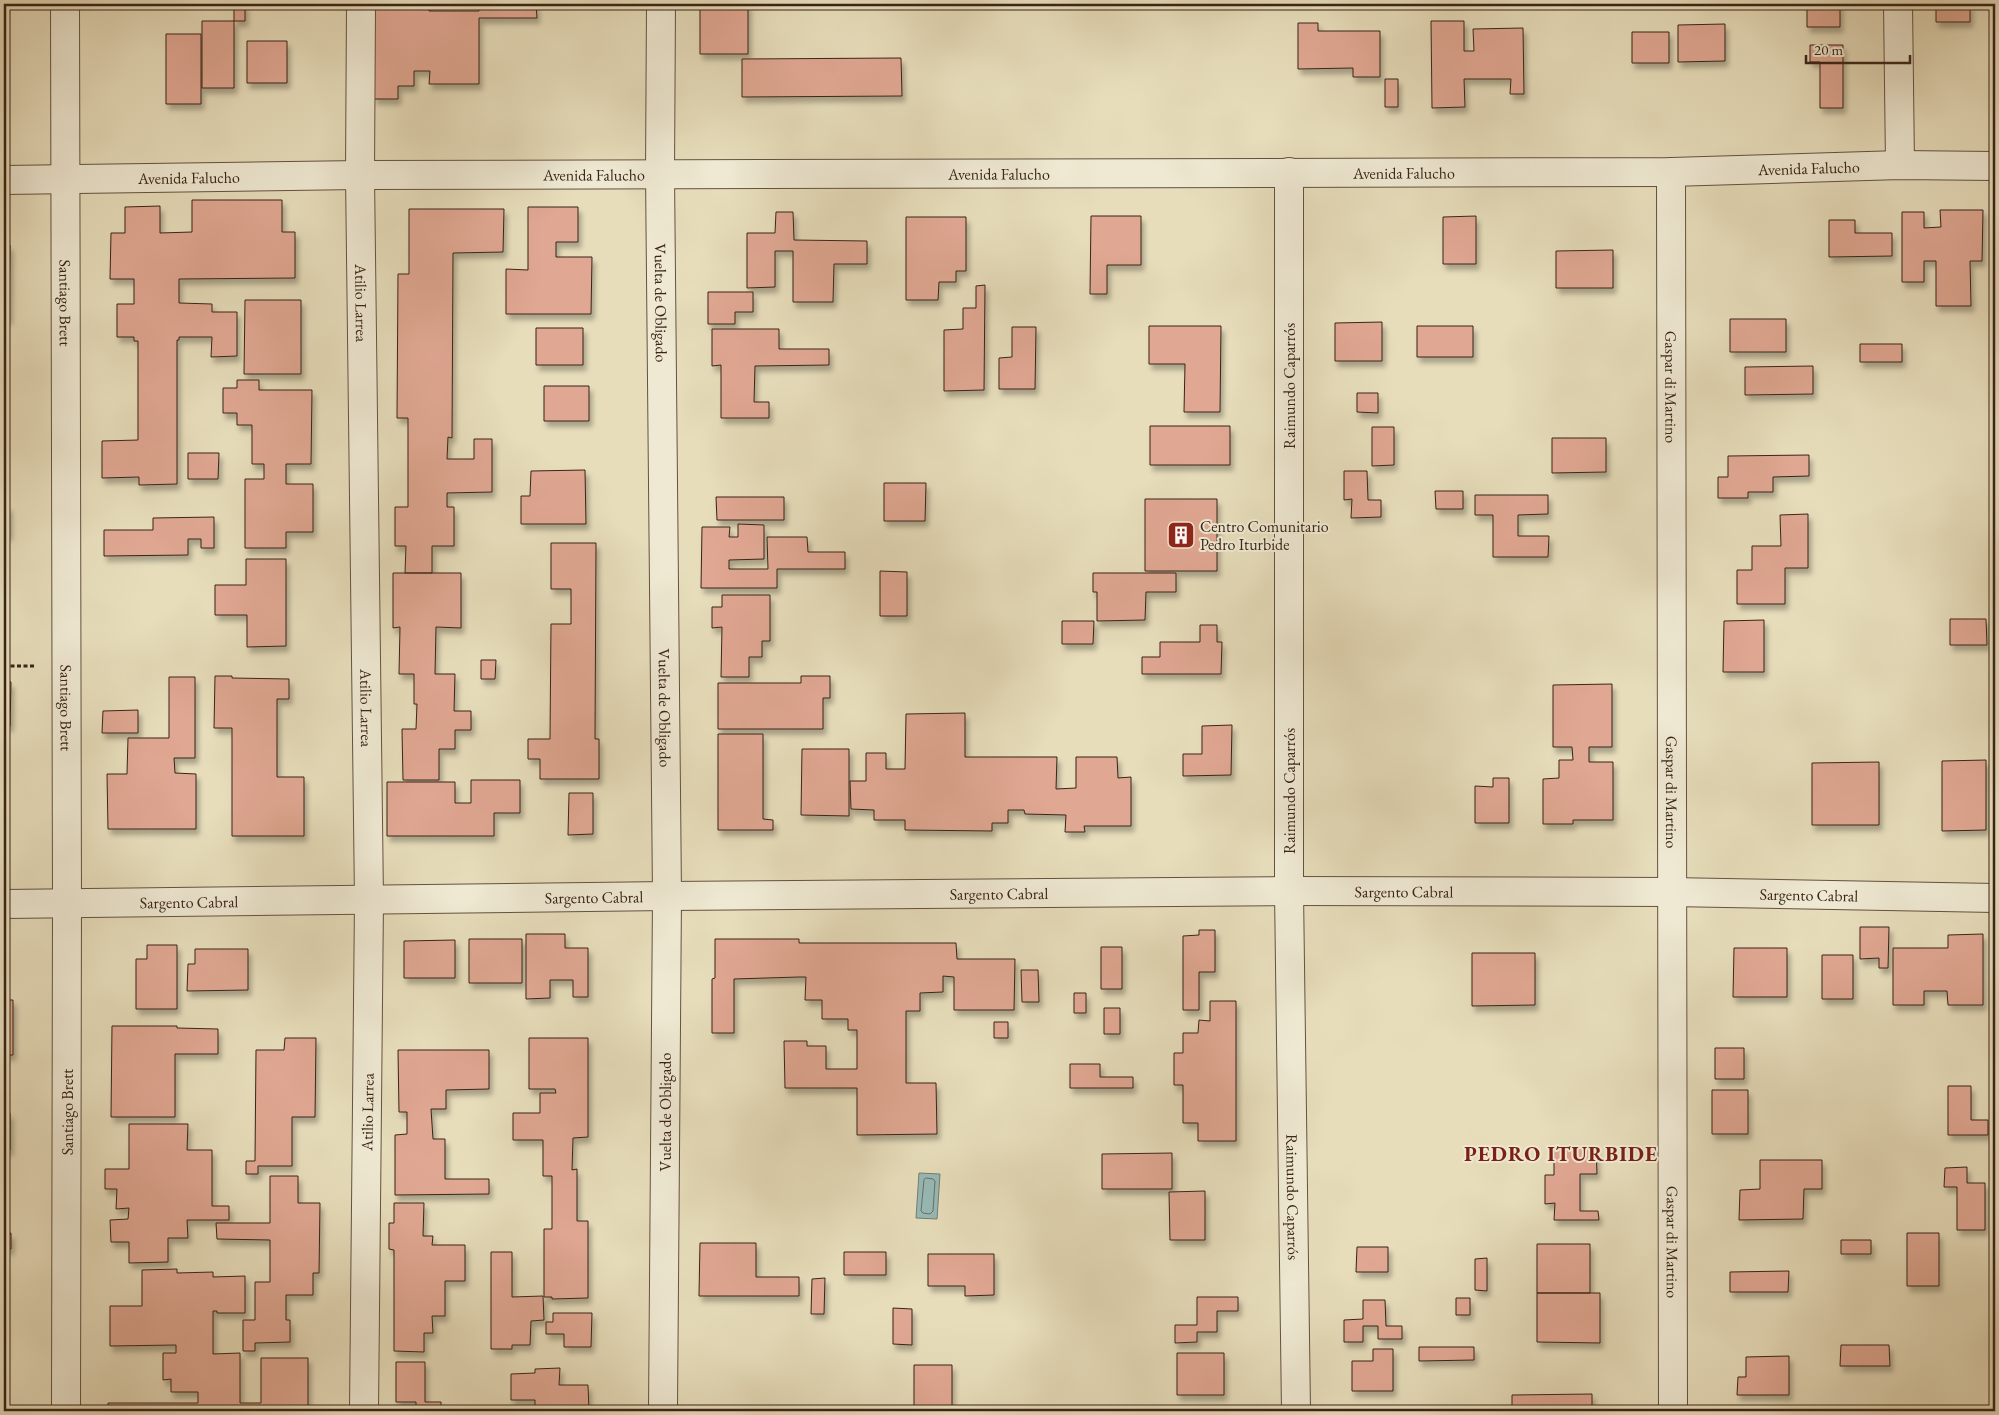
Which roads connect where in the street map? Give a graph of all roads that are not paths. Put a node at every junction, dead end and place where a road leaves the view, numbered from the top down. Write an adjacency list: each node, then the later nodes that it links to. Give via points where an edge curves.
1 (65, 4): 12 (street, Santiago Brett)
2 (361, 4): 10 (street, Atilio Larrea)
3 (661, 4): 9 (street, Vuelta de Obligado)
4 (1898, 4): 5 (street)
5 (1900, 165): 6 (street, Avenida Falucho); 8 (street, Avenida Falucho)
6 (1995, 166)
7 (1289, 172): 8 (street, Avenida Falucho); 9 (street, Avenida Falucho); 13 (street, Raimundo Caparrós)
8 (1671, 172): 14 (street, Gaspar di Martino)
9 (660, 173): 10 (street, Avenida Falucho); 15 (street, Vuelta de Obligado)
10 (360, 175): 12 (street, Avenida Falucho); 17 (street, Atilio Larrea)
11 (4, 180): 12 (street, Avenida Falucho)
12 (65, 180): 19 (street, Santiago Brett)
13 (1289, 891): 14 (street, Sargento Cabral); 15 (street, Sargento Cabral); 23 (street, Raimundo Caparrós)
14 (1671, 892): 16 (street, Sargento Cabral); 24 (street, Gaspar di Martino)
15 (667, 896): 17 (street, Sargento Cabral); 22 (street, Vuelta de Obligado)
16 (1995, 898)
17 (369, 900): 19 (street, Sargento Cabral); 21 (street, Atilio Larrea)
18 (4, 904): 19 (street, Sargento Cabral)
19 (67, 904): 20 (street, Santiago Brett)
20 (66, 1411)
21 (364, 1411)
22 (663, 1411)
23 (1296, 1411)
24 (1672, 1411)

